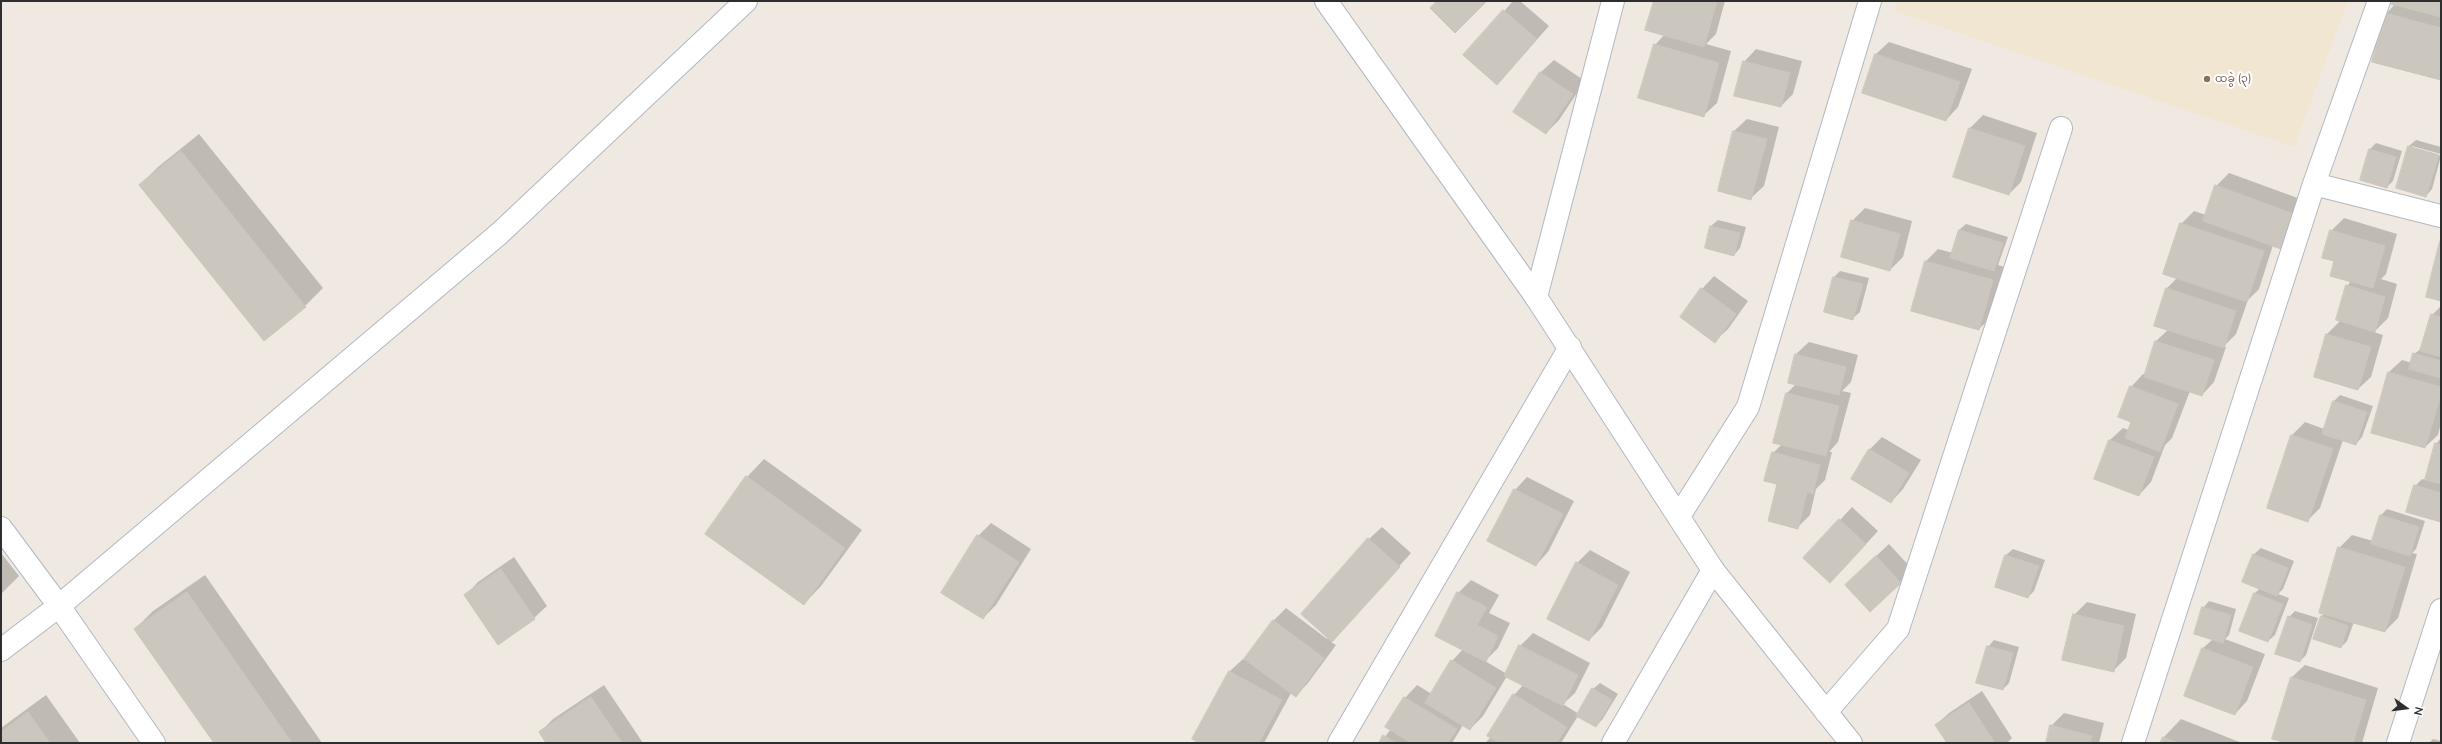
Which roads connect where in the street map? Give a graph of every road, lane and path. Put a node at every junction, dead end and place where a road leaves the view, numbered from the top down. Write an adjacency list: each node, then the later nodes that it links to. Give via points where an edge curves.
1 (746, 1): 14 (street, via 500,233)
2 (1326, 1): 9 (street)
3 (1613, 1): 9 (street)
4 (1870, 1): 11 (street, via 1748,407)
5 (2379, 1): 7 (street)
6 (2060, 128): 17 (street, via 1898,629)
7 (2314, 184): 8 (street); 22 (street)
8 (2441, 216)
9 (1536, 297): 10 (street)
10 (1570, 347): 11 (street); 19 (street)
11 (1679, 516): 13 (street)
12 (1, 528): 14 (street)
13 (1713, 570): 17 (street); 20 (street)
14 (59, 606): 16 (street); 18 (street)
15 (2441, 610): 23 (street)
16 (1, 650)
17 (1826, 712): 21 (street)
18 (154, 743)
19 (1340, 743)
20 (1613, 743)
21 (1851, 743)
22 (2133, 743)
23 (2398, 743)

